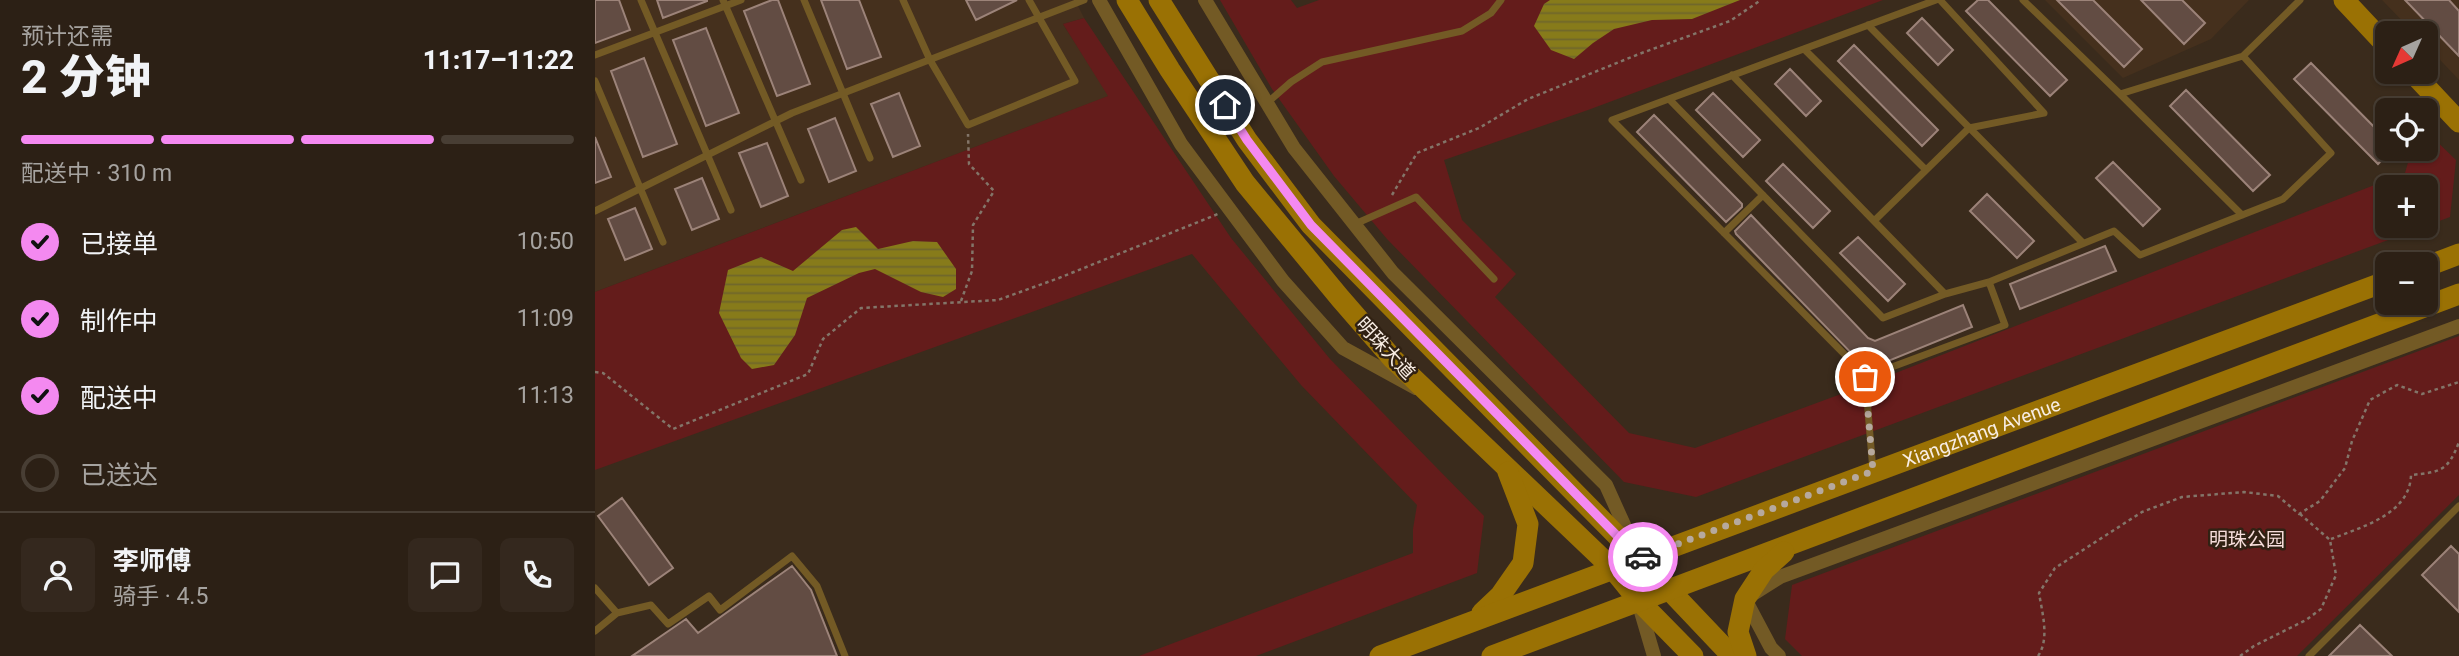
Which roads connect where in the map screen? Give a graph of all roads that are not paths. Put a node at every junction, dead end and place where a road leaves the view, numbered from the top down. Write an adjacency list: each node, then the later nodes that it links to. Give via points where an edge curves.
1 (641, 0): 19 (lane)
2 (741, 0): 16 (lane)
3 (804, 0): 28 (lane)
4 (903, 0): 24 (lane)
5 (1029, 0): 17 (lane)
6 (1084, 0): 17 (lane)
7 (1099, 0): 58 (street, via 1181,144 1283,281 1343,348)
8 (1127, 0): 58 (main road, 明珠大道, via 1245,183 1393,359)
9 (1159, 0): 63 (main road, 明珠大道, via 1247,140 1311,225)
10 (1205, 0): 31 (street)
11 (1501, 0): 31 (lane, via 1491,13 1462,31 1322,62)
12 (1938, 0): 18 (lane); 34 (lane, via 2044,113)
13 (2023, 0): 29 (lane)
14 (2300, 0): 23 (lane)
15 (2344, 0): 20 (main road)
16 (725, 3): 19 (lane); 32 (lane)
17 (1038, 18): 24 (lane); 24 (lane, via 1075,80 968,125)
18 (1868, 25): 21 (lane); 34 (lane)
19 (655, 33): 22 (lane); 35 (lane)
20 (2375, 33)
21 (1804, 49): 25 (lane); 37 (lane)
22 (595, 55)
23 (2243, 56): 29 (lane); 43 (lane, via 2331,153 2283,199)
24 (930, 60): 28 (lane)
25 (1732, 75): 30 (lane); 44 (lane)
26 (595, 81): 39 (lane)
27 (2424, 84): 33 (main road)
28 (843, 94): 32 (lane); 36 (lane)
29 (2120, 94): 43 (lane)
30 (1669, 99): 40 (lane); 46 (lane, via 1612,120)
31 (1267, 103): 45 (street, via 1294,148)
32 (776, 121): 35 (lane); 38 (lane)
33 (2459, 121)
34 (1969, 128): 37 (lane); 48 (lane)
35 (708, 155): 39 (lane); 41 (lane)
36 (870, 159)
37 (1926, 170): 44 (lane)
38 (801, 180)
39 (641, 188): 42 (lane); 47 (lane)
40 (1763, 195): 46 (lane); 54 (lane, via 1883,317)
41 (731, 210)
42 (595, 211)
43 (2242, 215): 48 (lane, via 2140,255 2114,231)
44 (1874, 221): 54 (lane)
45 (1355, 225): 51 (lane, via 1416,197); 63 (street, via 1393,273 1606,485)
46 (1724, 233): 57 (lane)
47 (663, 242)
48 (2083, 243): 52 (lane)
49 (2459, 254): 50 (main road)
50 (2438, 262)
51 (1494, 279)
52 (1989, 282): 54 (lane); 57 (lane, via 2005,325)
53 (2375, 285): 60 (main road, Xiangzhang Avenue)
54 (1945, 294)
55 (2459, 294): 62 (main road, Xiangzhang Avenue)
56 (2459, 326): 68 (street, via 1780,577)
57 (1865, 377): 60 (lane)
58 (1434, 398): 59 (main road, 明珠大道)
59 (1506, 467): 64 (main road, 明珠大道); 70 (main road, via 1528,524 1523,563 1500,596)
60 (1873, 471): 63 (main road, Xiangzhang Avenue)
61 (2459, 506): 80 (lane)
62 (1793, 543): 66 (main road, Xiangzhang Avenue); 68 (main road, via 1763,570)
63 (1639, 558): 64 (main road, Xiangzhang Avenue); 66 (main road, 明珠大道)
64 (1612, 568): 67 (main road, 明珠大道); 70 (main road, Xiangzhang Avenue)
65 (595, 588): 69 (lane)
66 (1667, 589): 67 (main road, Xiangzhang Avenue); 77 (main road, 明珠大道)
67 (1638, 600): 74 (main road, Xiangzhang Avenue); 75 (street); 76 (main road, 明珠大道)
68 (1745, 600): 78 (main road, via 1738,632); 79 (street)
69 (617, 613): 71 (lane); 72 (lane, via 651,605 668,624 709,596 720,610 792,556 817,586)
70 (1475, 620): 73 (main road, Xiangzhang Avenue)
71 (595, 631)
72 (845, 656)
73 (1380, 656)
74 (1492, 656)
75 (1654, 656)
76 (1693, 656)
77 (1732, 656)
78 (1746, 656)
79 (1779, 656)
80 (2309, 656)

